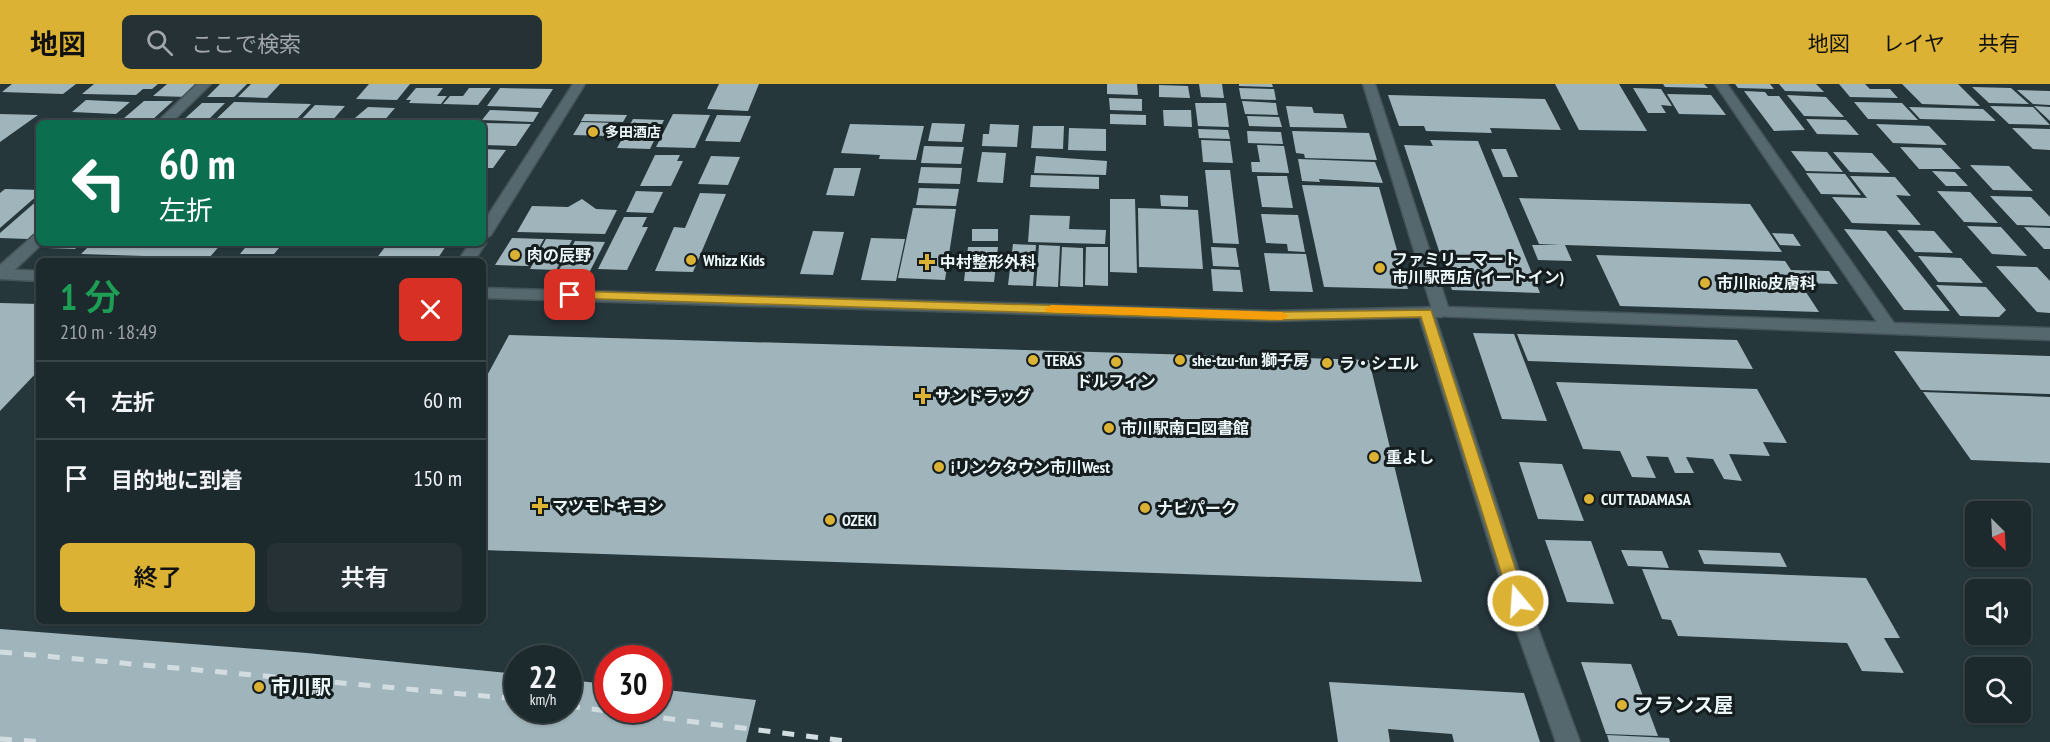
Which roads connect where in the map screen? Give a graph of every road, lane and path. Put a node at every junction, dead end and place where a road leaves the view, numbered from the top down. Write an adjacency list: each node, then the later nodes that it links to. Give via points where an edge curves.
1 (205, 84): 5 (street)
2 (579, 84): 6 (street)
3 (1369, 84): 11 (street)
4 (1721, 84): 12 (street)
5 (166, 120)
6 (486, 230)
7 (36, 241): 8 (street)
8 (0, 274): 9 (street)
9 (36, 276)
10 (486, 293): 11 (street, via 1273,316)
11 (1433, 313): 12 (street); 14 (street, via 1525,623)
12 (1890, 329): 13 (street)
13 (2050, 334)
14 (1568, 742)

